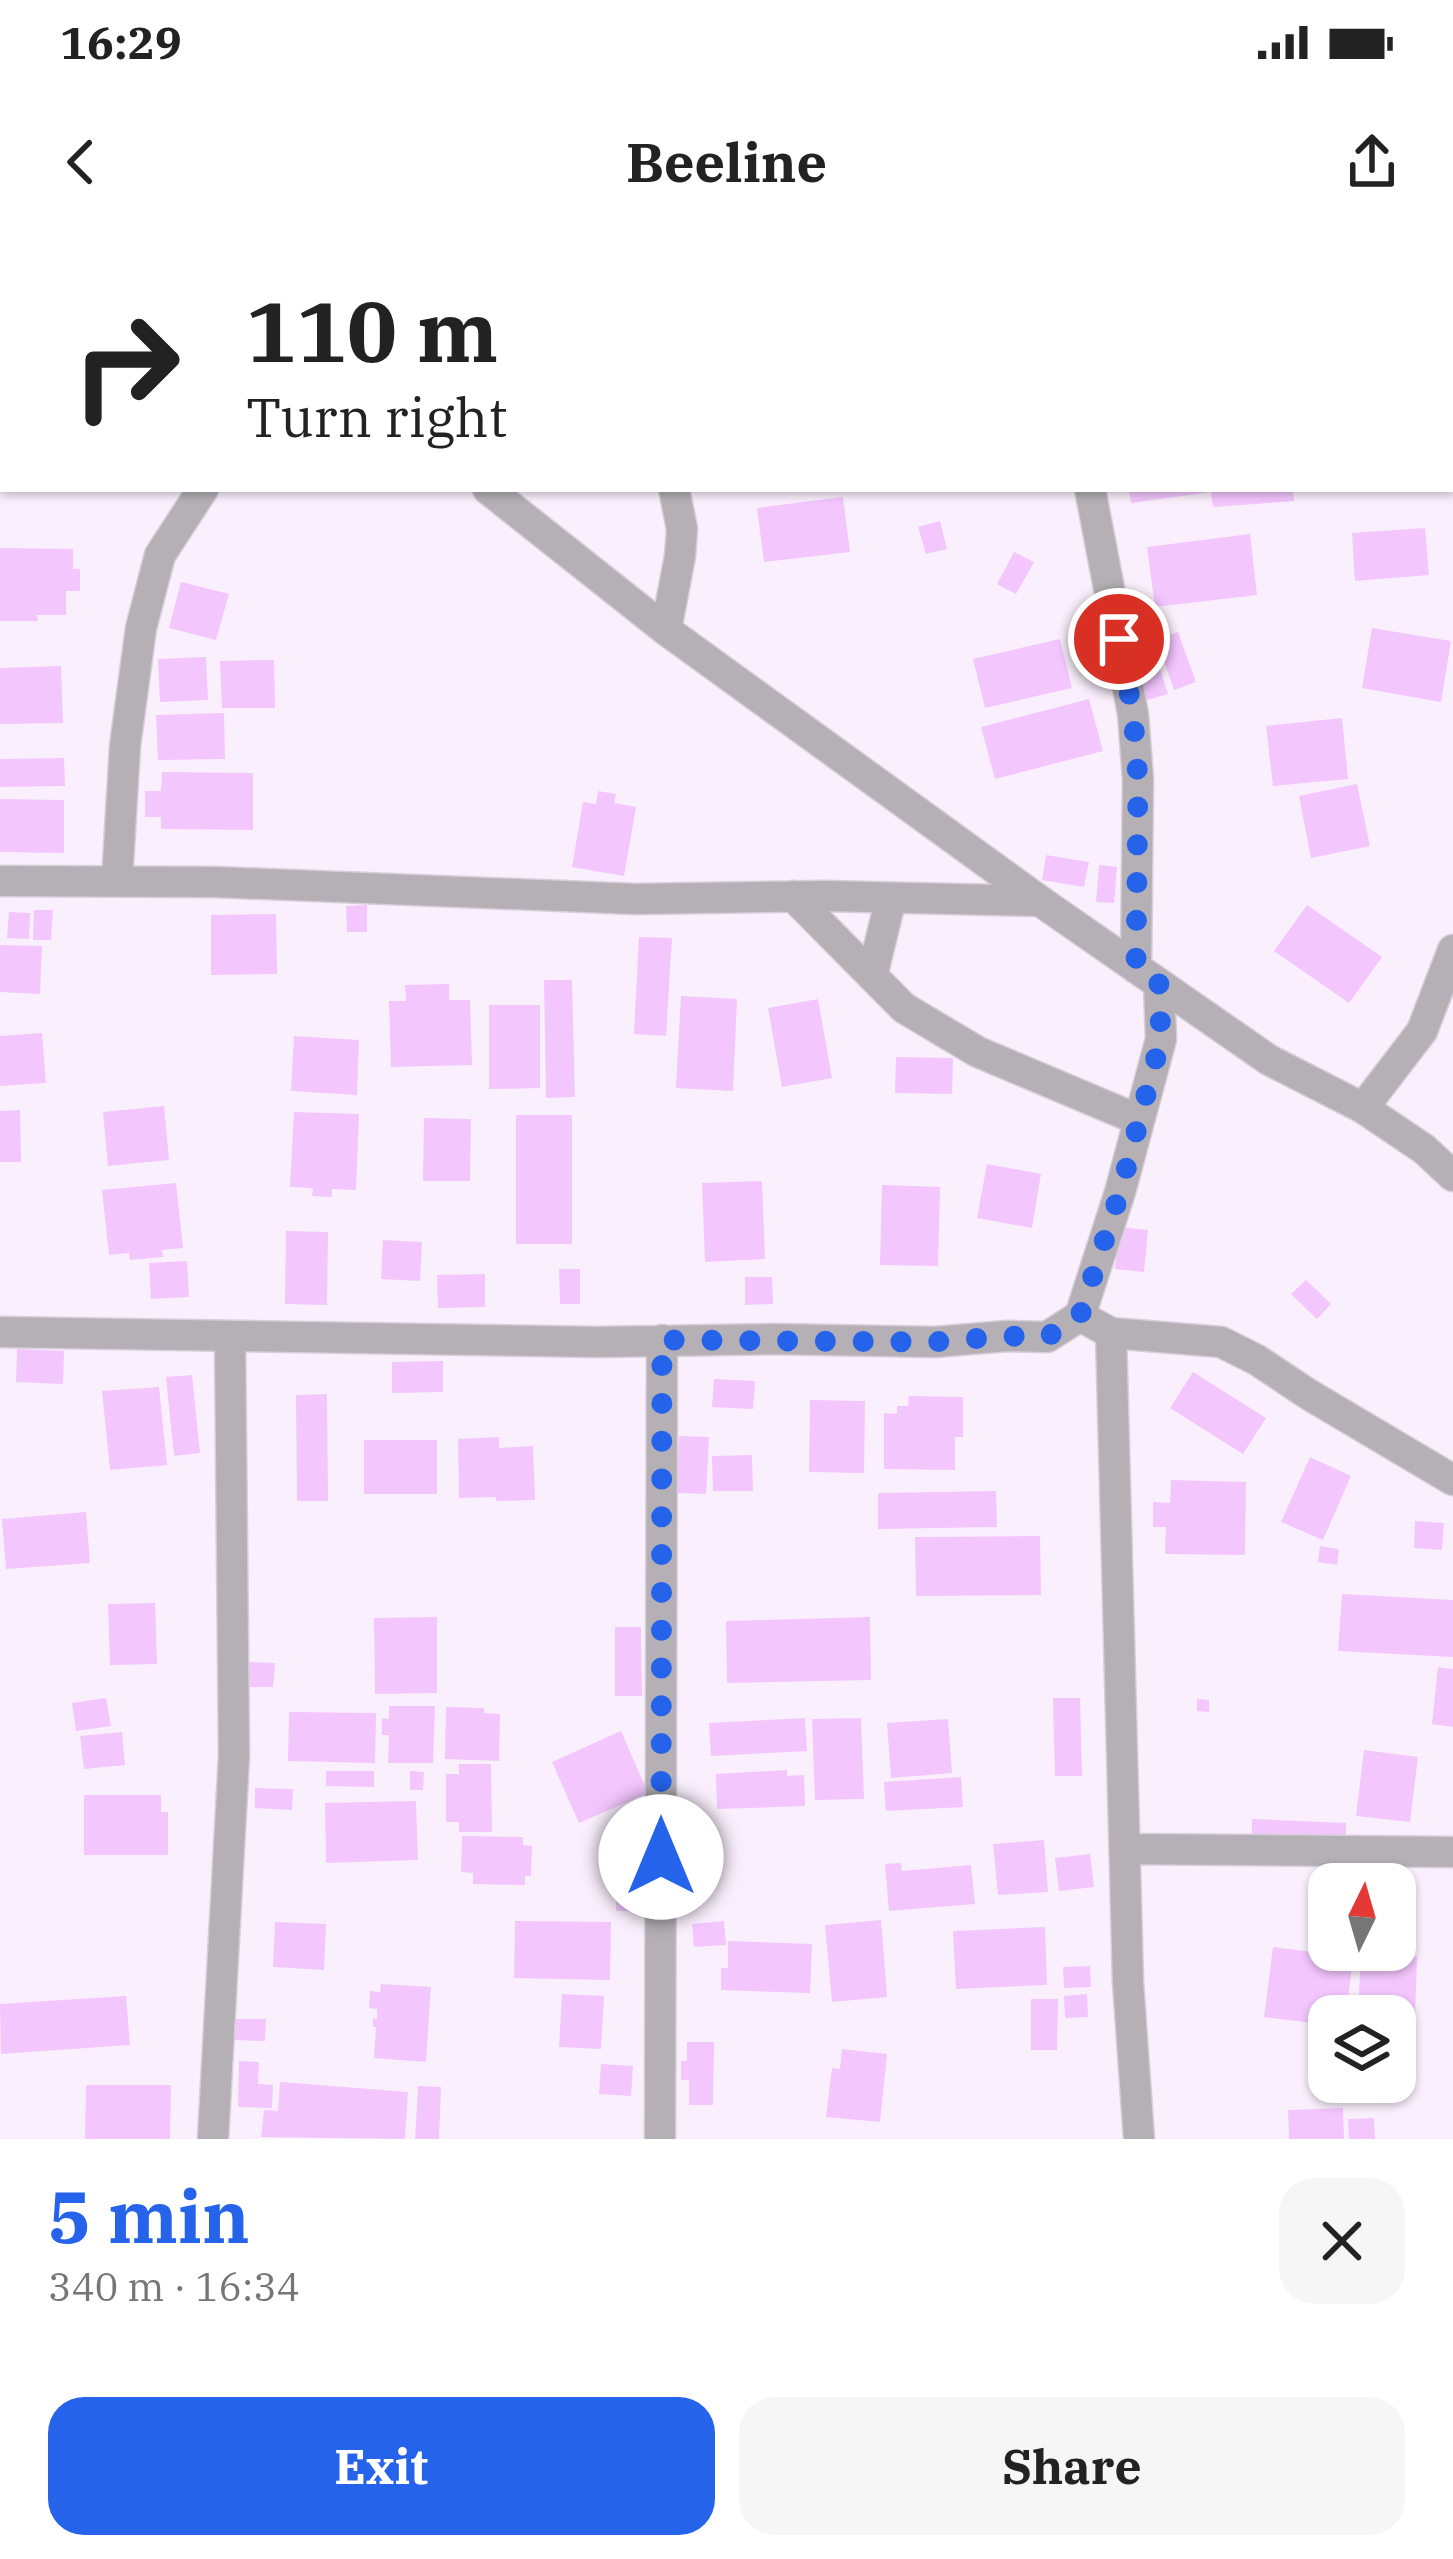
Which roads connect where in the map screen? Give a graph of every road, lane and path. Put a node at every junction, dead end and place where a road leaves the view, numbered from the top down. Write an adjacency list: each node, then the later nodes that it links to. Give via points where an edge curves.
1 (201, 492): 7 (street, via 160,554 141,628)
2 (492, 492): 5 (street)
3 (675, 492): 5 (street, via 682,529)
4 (1091, 492): 13 (street, via 1133,714)
5 (666, 630): 10 (street)
6 (0, 881): 7 (street)
7 (117, 881): 8 (street, via 634,899)
8 (793, 896): 9 (street); 12 (street)
9 (891, 898): 10 (street); 12 (street)
10 (1040, 901): 13 (street)
11 (1453, 950): 16 (street, via 1422,1031)
12 (872, 976): 17 (street, via 904,1008 978,1052)
13 (1148, 976): 14 (street); 15 (street)
14 (1223, 1029): 15 (street); 16 (street)
15 (1161, 1039): 17 (street)
16 (1364, 1108): 18 (street)
17 (1139, 1120): 19 (street)
18 (1453, 1176)
19 (1080, 1316): 21 (street); 23 (street, via 1047,1337)
20 (0, 1332): 22 (street)
21 (1111, 1333): 24 (street, via 1221,1342); 25 (street)
22 (230, 1337): 23 (street); 27 (street, via 234,1756)
23 (662, 1340): 28 (street)
24 (1453, 1480)
25 (1125, 1849): 26 (street); 29 (street)
26 (1453, 1852)
27 (213, 2139)
28 (660, 2139)
29 (1138, 2139)

